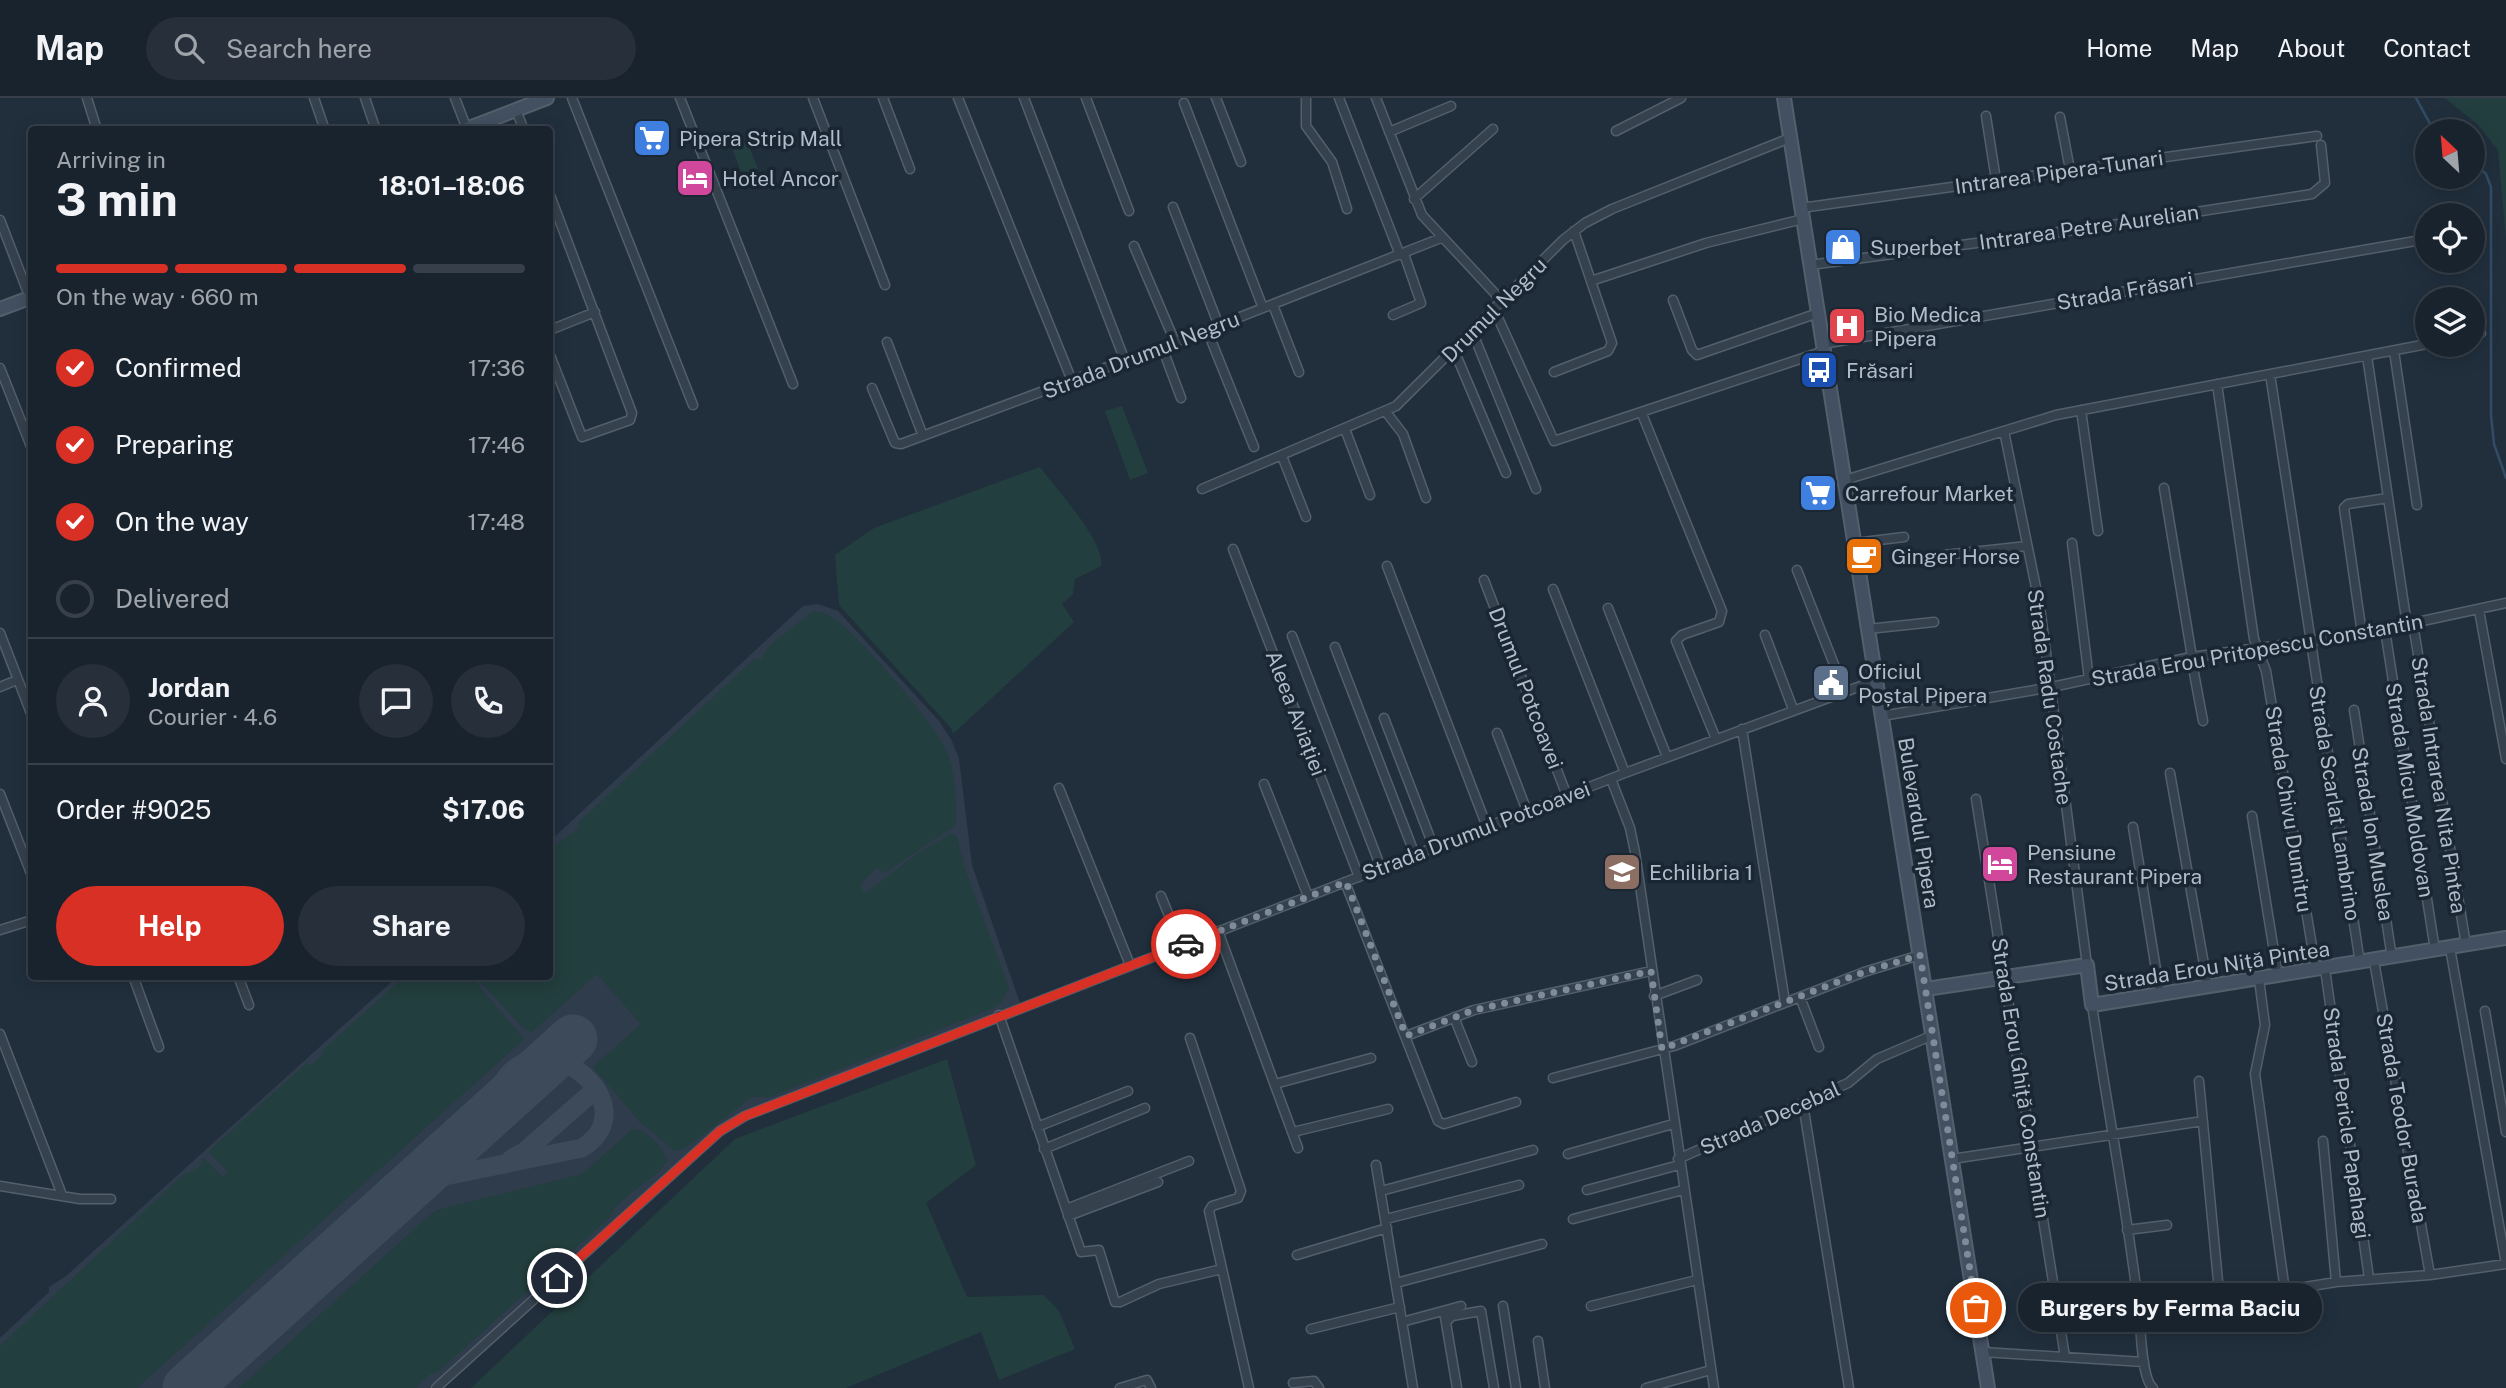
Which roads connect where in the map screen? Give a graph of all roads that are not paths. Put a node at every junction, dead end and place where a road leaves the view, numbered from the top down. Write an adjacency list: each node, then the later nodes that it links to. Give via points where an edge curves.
1 (314, 98): 26 (street)
2 (365, 98): 27 (street)
3 (455, 98): 28 (street)
4 (547, 98): 21 (main road)
5 (572, 98): 89 (street)
6 (680, 98): 85 (street)
7 (813, 98): 54 (street)
8 (883, 98): 37 (street)
9 (958, 98): 84 (street)
10 (1024, 98): 78 (street)
11 (1086, 98): 44 (street)
12 (1216, 98): 36 (street)
13 (1306, 98): 43 (street, via 1306,126 1332,162)
14 (1339, 98): 51 (street)
15 (1376, 98): 32 (street)
16 (1681, 98): 31 (street)
17 (1784, 98): 34 (main road, Bulevardul Pipera)
18 (88, 99): 25 (street)
19 (1184, 103): 60 (street)
20 (1451, 106): 32 (street)
21 (516, 110): 24 (main road); 29 (street)
22 (1986, 116): 39 (street)
23 (2060, 117): 38 (street)
24 (491, 125)
25 (96, 126)
26 (324, 126)
27 (375, 126)
28 (465, 126)
29 (522, 126)
30 (1493, 129): 40 (street)
31 (1616, 131)
32 (1389, 132): 40 (street)
33 (2317, 135): 38 (street, Intrarea Pipera-Tunari)
34 (1790, 138): 45 (main road, Bulevardul Pipera); 47 (street, Drumul Negru, via 1612,208)
35 (2321, 145): 52 (street, Intrarea Petre Aurelian, via 2325,183 2312,194)
36 (1241, 162)
37 (910, 169)
38 (2070, 170): 39 (street, Intrarea Pipera-Tunari)
39 (1996, 180): 45 (street, Intrarea Pipera-Tunari)
40 (1414, 199): 48 (street)
41 (553, 203): 63 (street)
42 (1173, 207): 66 (street)
43 (1347, 209)
44 (1129, 211)
45 (1802, 214): 52 (main road, Bulevardul Pipera); 53 (street, Intrarea Pipera-Tunari)
46 (0, 220): 55 (street)
47 (1574, 231): 53 (street); 58 (street, Drumul Negru)
48 (1441, 238): 51 (street, Strada Drumul Negru); 58 (street)
49 (2415, 241): 73 (street, Strada Frăsari)
50 (1134, 246): 71 (street)
51 (1402, 255): 59 (street, Strada Drumul Negru); 65 (street, via 1422,303)
52 (1810, 265): 64 (main road, Bulevardul Pipera)
53 (1591, 281): 82 (street, via 1611,348)
54 (885, 285)
55 (28, 290)
56 (28, 299): 61 (main road)
57 (1673, 300): 64 (street, via 1697,355)
58 (1502, 301): 62 (street, Drumul Negru)
59 (1273, 304): 60 (street, Strada Drumul Negru); 81 (street)
60 (1264, 308): 66 (street, Strada Drumul Negru)
61 (0, 309)
62 (1494, 309): 69 (street, Drumul Negru); 92 (street, Strada Frăsari, via 1554,441)
63 (595, 312): 67 (street); 79 (street, via 632,413 630,420 582,437)
64 (1818, 313): 73 (main road, Bulevardul Pipera)
65 (1393, 315)
66 (1219, 326): 68 (street, Strada Drumul Negru)
67 (553, 329)
68 (1208, 330): 71 (street, Strada Drumul Negru); 97 (street)
69 (1472, 331): 75 (street, Drumul Negru); 103 (street)
70 (887, 342): 95 (street)
71 (1175, 342): 72 (street, Strada Drumul Negru)
72 (1162, 347): 78 (street, Strada Drumul Negru); 88 (street)
73 (1823, 347): 92 (street, Strada Frăsari); 100 (main road, Bulevardul Pipera)
74 (2415, 347): 76 (street)
75 (1454, 350): 91 (street, Drumul Negru); 99 (street)
76 (2394, 351): 77 (street); 107 (street)
77 (2367, 356): 83 (street); 106 (street, Strada Intrarea Nita Pintea)
78 (1125, 361): 84 (street, Strada Drumul Negru)
79 (553, 363)
80 (0, 368): 96 (street)
81 (1299, 372)
82 (1554, 372)
83 (2270, 374): 86 (street); 131 (street, Strada Scarlat Lambrino)
84 (1072, 381): 95 (street, Strada Drumul Negru)
85 (793, 384)
86 (2217, 384): 90 (street); 133 (street, Strada Chivu Dumitru)
87 (872, 388): 95 (street, Strada Drumul Negru, via 897,445)
88 (1181, 398)
89 (693, 405)
90 (2081, 410): 94 (street); 109 (street)
91 (1386, 412): 93 (street, Drumul Negru); 105 (street, via 1404,434)
92 (1642, 414): 149 (street, via 1721,611 1718,622 1676,641)
93 (1345, 429): 98 (street, Drumul Negru); 104 (street)
94 (2004, 431): 100 (street); 113 (street, Strada Radu Costache)
95 (923, 436)
96 (28, 439)
97 (1254, 447)
98 (1282, 456): 102 (street, Drumul Negru); 108 (street)
99 (1506, 473)
100 (1845, 480): 111 (main road, Bulevardul Pipera)
101 (2164, 488): 134 (street)
102 (1202, 489)
103 (1535, 489)
104 (1370, 495)
105 (1426, 498)
106 (2388, 498): 124 (street, Strada Intrarea Nita Pintea); 128 (street, via 2344,508)
107 (2417, 505)
108 (1306, 517)
109 (2098, 531)
110 (1904, 537): 111 (street)
111 (1855, 543): 125 (main road, Bulevardul Pipera)
112 (2072, 543): 135 (street)
113 (2027, 546): 115 (street); 139 (street, Strada Radu Costache)
114 (1233, 549): 168 (street, Aleea Aviației)
115 (1944, 555)
116 (1387, 566): 162 (street)
117 (1797, 570): 140 (street)
118 (1484, 580): 158 (street, Drumul Potcoavei)
119 (1553, 589): 152 (street)
120 (2506, 603): 122 (street, Strada Erou Pritopescu Constantin)
121 (1608, 608): 150 (street)
122 (2479, 610): 124 (street, Strada Erou Pritopescu Constantin); 151 (street)
123 (1934, 622): 125 (street)
124 (2410, 625): 126 (street, Strada Erou Pritopescu Constantin); 177 (street, Strada Intrarea Nita Pintea)
125 (1868, 629): 137 (main road, Bulevardul Pipera)
126 (2385, 630): 128 (street, Strada Erou Pritopescu Constantin); 179 (street, Strada Micu Moldovan)
127 (0, 633): 136 (street)
128 (2362, 634): 131 (street, Strada Erou Pritopescu Constantin)
129 (1765, 635): 142 (street)
130 (1292, 636): 167 (street)
131 (2309, 643): 133 (street, Strada Erou Pritopescu Constantin); 183 (street, Strada Scarlat Lambrino)
132 (1335, 647): 165 (street)
133 (2258, 650): 134 (street, Strada Erou Pritopescu Constantin); 186 (street, Strada Chivu Dumitru, via 2266,671)
134 (2192, 657): 135 (street, Strada Erou Pritopescu Constantin); 146 (street)
135 (2090, 678): 139 (street, Strada Erou Pritopescu Constantin)
136 (17, 680): 138 (street); 141 (street)
137 (1877, 680): 140 (street, Strada Drumul Potcoavei); 144 (main road, Bulevardul Pipera)
138 (0, 687)
139 (2052, 687): 144 (street, Strada Erou Pritopescu Constantin); 185 (street, Strada Radu Costache)
140 (1844, 690): 142 (street, Strada Drumul Potcoavei)
141 (28, 706)
142 (1793, 709): 147 (street, Strada Drumul Potcoavei)
143 (2354, 710): 181 (street, Strada Ion Muslea)
144 (1882, 716): 180 (main road, Bulevardul Pipera)
145 (1384, 718): 164 (street)
146 (2203, 721)
147 (1742, 729): 149 (street, Strada Drumul Potcoavei); 199 (street)
148 (1497, 733): 160 (street)
149 (1716, 738): 150 (street, Strada Drumul Potcoavei)
150 (1667, 757): 152 (street, Strada Drumul Potcoavei)
151 (2506, 759)
152 (1625, 773): 154 (street, Strada Drumul Potcoavei)
153 (2170, 773): 194 (street)
154 (1611, 779): 158 (street, Strada Drumul Potcoavei); 187 (street, via 1633,840)
155 (1264, 784): 171 (street)
156 (1059, 788): 184 (street)
157 (0, 794): 166 (street)
158 (1567, 796): 160 (street, Strada Drumul Potcoavei)
159 (1976, 799): 189 (street, Strada Erou Ghiță Constantin)
160 (1527, 811): 162 (street, Strada Drumul Potcoavei)
161 (2252, 816): 188 (street)
162 (1487, 827): 164 (street, Strada Drumul Potcoavei)
163 (2133, 827): 196 (street)
164 (1434, 848): 165 (street, Strada Drumul Potcoavei)
165 (1415, 855): 167 (street, Strada Drumul Potcoavei)
166 (28, 866)
167 (1381, 868): 168 (street, Strada Drumul Potcoavei)
168 (1359, 877): 169 (street, Strada Drumul Potcoavei)
169 (1346, 882): 171 (street, Strada Drumul Potcoavei); 207 (street)
170 (1161, 896): 176 (street)
171 (1308, 896): 174 (street, Strada Drumul Potcoavei)
172 (28, 921): 173 (street)
173 (0, 930)
174 (1218, 931): 176 (street, Strada Drumul Potcoavei); 216 (street)
175 (2506, 938): 177 (main road, Strada Erou Niță Pintea)
176 (1181, 945): 184 (street, Strada Drumul Potcoavei)
177 (2466, 945): 178 (main road, Strada Erou Niță Pintea)
178 (2450, 948): 179 (main road, Strada Erou Niță Pintea); 253 (street)
179 (2435, 950): 181 (main road, Strada Erou Niță Pintea)
180 (1920, 955): 195 (main road, Bulevardul Pipera); 198 (street)
181 (2392, 958): 182 (main road, Strada Erou Niță Pintea)
182 (2374, 961): 183 (main road, Strada Erou Niță Pintea); 255 (street, Strada Teodor Burada)
183 (2360, 963): 186 (main road, Strada Erou Niță Pintea)
184 (1130, 965): 203 (street, Strada Drumul Potcoavei)
185 (2087, 965): 189 (main road, Strada Erou Niță Pintea); 201 (main road, Strada Erou Niță Pintea)
186 (2320, 970): 188 (main road, Strada Erou Niță Pintea); 256 (street, Strada Pericle Papahagi)
187 (1651, 971): 197 (street); 204 (street)
188 (2278, 976): 190 (main road, Strada Erou Niță Pintea)
189 (2004, 977): 195 (main road, Strada Erou Niță Pintea); 229 (street, Strada Erou Ghiță Constantin)
190 (2259, 979): 194 (main road, Strada Erou Niță Pintea); 260 (street, via 2266,1026 2255,1074)
191 (134, 980): 209 (street)
192 (240, 980): 200 (street)
193 (1697, 980): 197 (street)
194 (2208, 987): 196 (main road, Strada Erou Niță Pintea)
195 (1926, 989): 206 (main road, Bulevardul Pipera)
196 (2160, 994): 201 (main road, Strada Erou Niță Pintea)
197 (1654, 996): 211 (street)
198 (1800, 997): 199 (street); 210 (street)
199 (1786, 1002): 211 (street)
200 (249, 1005)
201 (2092, 1005): 227 (street)
202 (2485, 1011): 226 (street)
203 (999, 1015): 224 (street); 279 (street, via 780,1100 720,1131)
204 (1454, 1017): 207 (street); 213 (street)
205 (0, 1034): 244 (street)
206 (1933, 1035): 219 (street, Strada Decebal, via 1877,1059 1854,1080); 234 (main road, Bulevardul Pipera)
207 (1406, 1036): 218 (street, via 1440,1123)
208 (1190, 1038): 254 (street, via 1241,1191 1238,1198 1209,1208)
209 (159, 1047)
210 (1819, 1047)
211 (1662, 1049): 214 (street); 223 (street)
212 (1371, 1058): 216 (street)
213 (1472, 1062)
214 (1553, 1078)
215 (2199, 1081): 222 (street)
216 (1275, 1084): 225 (street)
217 (1128, 1091): 224 (street)
218 (1516, 1102)
219 (1803, 1104): 236 (street, Strada Decebal); 290 (street)
220 (1145, 1108): 231 (street)
221 (1388, 1109): 225 (street)
222 (2203, 1121): 227 (street); 261 (street)
223 (1673, 1124): 233 (street); 236 (street)
224 (1037, 1127): 231 (street)
225 (1293, 1132): 230 (street)
226 (2506, 1132)
227 (2112, 1133): 229 (street); 250 (street)
228 (2323, 1142): 258 (street)
229 (2031, 1147): 234 (street); 273 (street, Strada Erou Ghiță Constantin)
230 (1298, 1148)
231 (1044, 1149): 246 (street)
232 (1533, 1150): 243 (street)
233 (1567, 1154)
234 (1952, 1159): 272 (main road, Bulevardul Pipera)
235 (1189, 1161): 246 (street)
236 (1679, 1162): 241 (street, Strada Decebal); 242 (street)
237 (1376, 1165): 243 (street)
238 (1158, 1182): 246 (street)
239 (1520, 1185): 248 (street)
240 (1, 1187): 244 (street)
241 (1587, 1189)
242 (1683, 1190): 247 (street); 257 (street)
243 (1381, 1191): 248 (street)
244 (62, 1195): 245 (street)
245 (111, 1199)
246 (1067, 1212): 254 (street, via 1081,1252 1099,1250 1117,1303 1159,1284)
247 (1573, 1219)
248 (1387, 1224): 252 (street); 259 (street)
249 (2168, 1225): 250 (street)
250 (2127, 1230): 267 (street)
251 (1542, 1244): 259 (street)
252 (1297, 1255)
253 (2506, 1264): 255 (street)
254 (1222, 1269): 281 (street)
255 (2430, 1275): 256 (street)
256 (2370, 1278): 258 (street)
257 (1697, 1280): 264 (street); 275 (street)
258 (2336, 1282): 260 (street)
259 (1396, 1283): 265 (street)
260 (2285, 1291): 261 (street)
261 (2220, 1302): 267 (street)
262 (1461, 1306): 266 (street)
263 (1503, 1306): 286 (street)
264 (1591, 1306)
265 (1400, 1307): 268 (street); 270 (street)
266 (1444, 1311): 268 (street); 269 (street)
267 (2139, 1314): 274 (street)
268 (1402, 1322): 283 (street)
269 (1446, 1322): 284 (street); 285 (street, via 1452,1316 1481,1311)
270 (1311, 1329)
271 (1538, 1341): 287 (street)
272 (1983, 1352): 273 (street); 291 (main road, Bulevardul Pipera)
273 (2065, 1357): 274 (street)
274 (2144, 1362): 278 (street)
275 (1711, 1370): 288 (street); 289 (street)
276 (1293, 1383): 282 (street, via 1314,1381)
277 (1149, 1384): 280 (street)
278 (2152, 1387)
279 (436, 1388)
280 (1120, 1388)
281 (1249, 1388)
282 (1319, 1388)
283 (1413, 1388)
284 (1457, 1388)
285 (1494, 1388)
286 (1516, 1388)
287 (1545, 1388)
288 (1646, 1388)
289 (1714, 1388)
290 (1849, 1388)
291 (1988, 1388)

